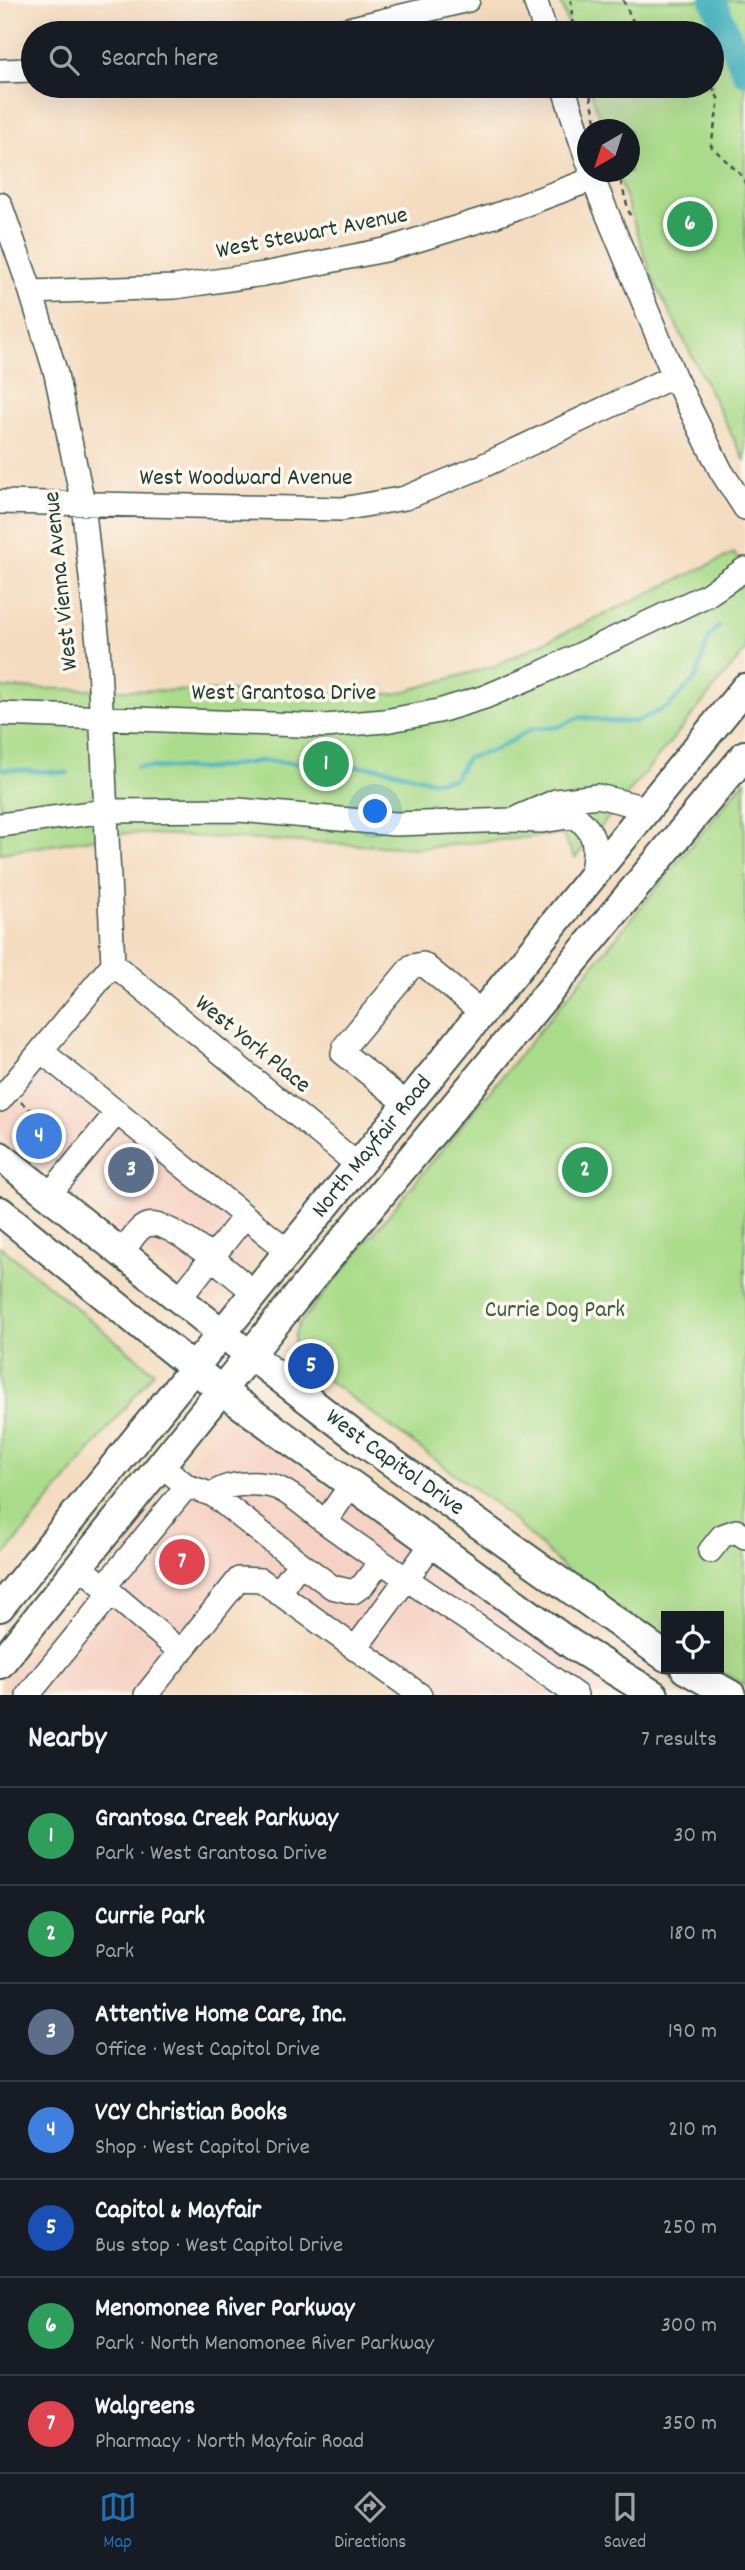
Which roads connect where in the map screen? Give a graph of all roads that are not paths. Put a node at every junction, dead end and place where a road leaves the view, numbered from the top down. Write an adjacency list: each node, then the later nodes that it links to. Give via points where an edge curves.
1 (468, 0): 3 (street)
2 (535, 0): 4 (street)
3 (386, 21)
4 (542, 21)
5 (21, 70): 6 (street)
6 (0, 71)
7 (567, 98): 8 (street)
8 (577, 130)
9 (577, 177): 12 (street, West Stewart Avenue, via 483,220 371,253 175,287)
10 (595, 182): 13 (street)
11 (0, 204): 12 (street, West Vienna Avenue)
12 (31, 292): 15 (street, West Vienna Avenue, via 56,374)
13 (674, 376): 15 (street, West Woodward Avenue, via 405,498 342,509); 16 (street, via 720,471)
14 (0, 502): 15 (street, West Woodward Avenue)
15 (83, 503): 20 (street, West Vienna Avenue)
16 (745, 508)
17 (745, 569): 20 (street, West Grantosa Drive, via 707,595 539,674 439,711 325,726)
18 (745, 688): 22 (main road, North Mayfair Road)
19 (0, 714): 20 (street, West Grantosa Drive)
20 (101, 718): 23 (street, West Vienna Avenue)
21 (745, 755): 44 (main road, North Mayfair Road)
22 (646, 808): 24 (street, via 598,796 556,801); 26 (main road, North Mayfair Road)
23 (106, 811): 24 (street, via 239,810 395,824); 25 (street); 27 (street, West Vienna Avenue)
24 (512, 820): 26 (street, via 575,816 588,826 596,843)
25 (0, 825)
26 (592, 874): 28 (main road, North Mayfair Road)
27 (113, 964): 29 (street); 34 (street, West York Place)
28 (481, 1013): 31 (main road, North Mayfair Road); 31 (street, via 423,964 411,966 345,1046 343,1052)
29 (41, 1051): 30 (street); 32 (street)
30 (4, 1096)
31 (407, 1104): 34 (main road, North Mayfair Road)
32 (117, 1112): 35 (street); 37 (street)
33 (0, 1156): 35 (main road, West Capitol Drive)
34 (358, 1165): 38 (main road, North Mayfair Road)
35 (49, 1195): 39 (main road, West Capitol Drive)
36 (0, 1211): 45 (main road, West Capitol Drive)
37 (246, 1216): 38 (street); 40 (street)
38 (288, 1251): 41 (main road, North Mayfair Road)
39 (122, 1253): 40 (street, via 150,1224 176,1231); 42 (main road, West Capitol Drive)
40 (212, 1259): 41 (street); 42 (street)
41 (255, 1293): 43 (main road, North Mayfair Road)
42 (180, 1299): 43 (main road, West Capitol Drive)
43 (222, 1334): 44 (main road, West Capitol Drive); 45 (main road, North Mayfair Road)
44 (249, 1355): 46 (main road, North Mayfair Road); 64 (main road, West Capitol Drive)
45 (194, 1368): 46 (main road, West Capitol Drive); 61 (main road, North Mayfair Road)
46 (222, 1391): 47 (main road, North Mayfair Road); 48 (main road, West Capitol Drive)
47 (162, 1466): 49 (street); 57 (main road, North Mayfair Road)
48 (351, 1485): 51 (street); 53 (main road, West Capitol Drive)
49 (187, 1486): 50 (street); 59 (street)
50 (212, 1496): 51 (street, via 217,1490 242,1485 277,1487); 56 (street)
51 (325, 1521): 55 (street)
52 (745, 1537): 54 (street, via 736,1531 722,1536)
53 (432, 1544): 58 (street); 72 (main road, West Capitol Drive, via 572,1644)
54 (710, 1551)
55 (380, 1562): 56 (street, via 353,1592 332,1587); 58 (street)
56 (300, 1563): 60 (street)
57 (80, 1567): 59 (street); 65 (main road, North Mayfair Road)
58 (406, 1580): 62 (street); 71 (street)
59 (108, 1590): 63 (street); 68 (street)
60 (278, 1593): 62 (street); 63 (street, via 261,1580 239,1579)
61 (0, 1607)
62 (355, 1649): 70 (street)
63 (181, 1652): 69 (street)
64 (661, 1653)
65 (0, 1664)
66 (692, 1674): 67 (main road)
67 (719, 1692)
68 (28, 1695)
69 (146, 1695)
70 (420, 1695)
71 (576, 1695)
72 (654, 1695)

